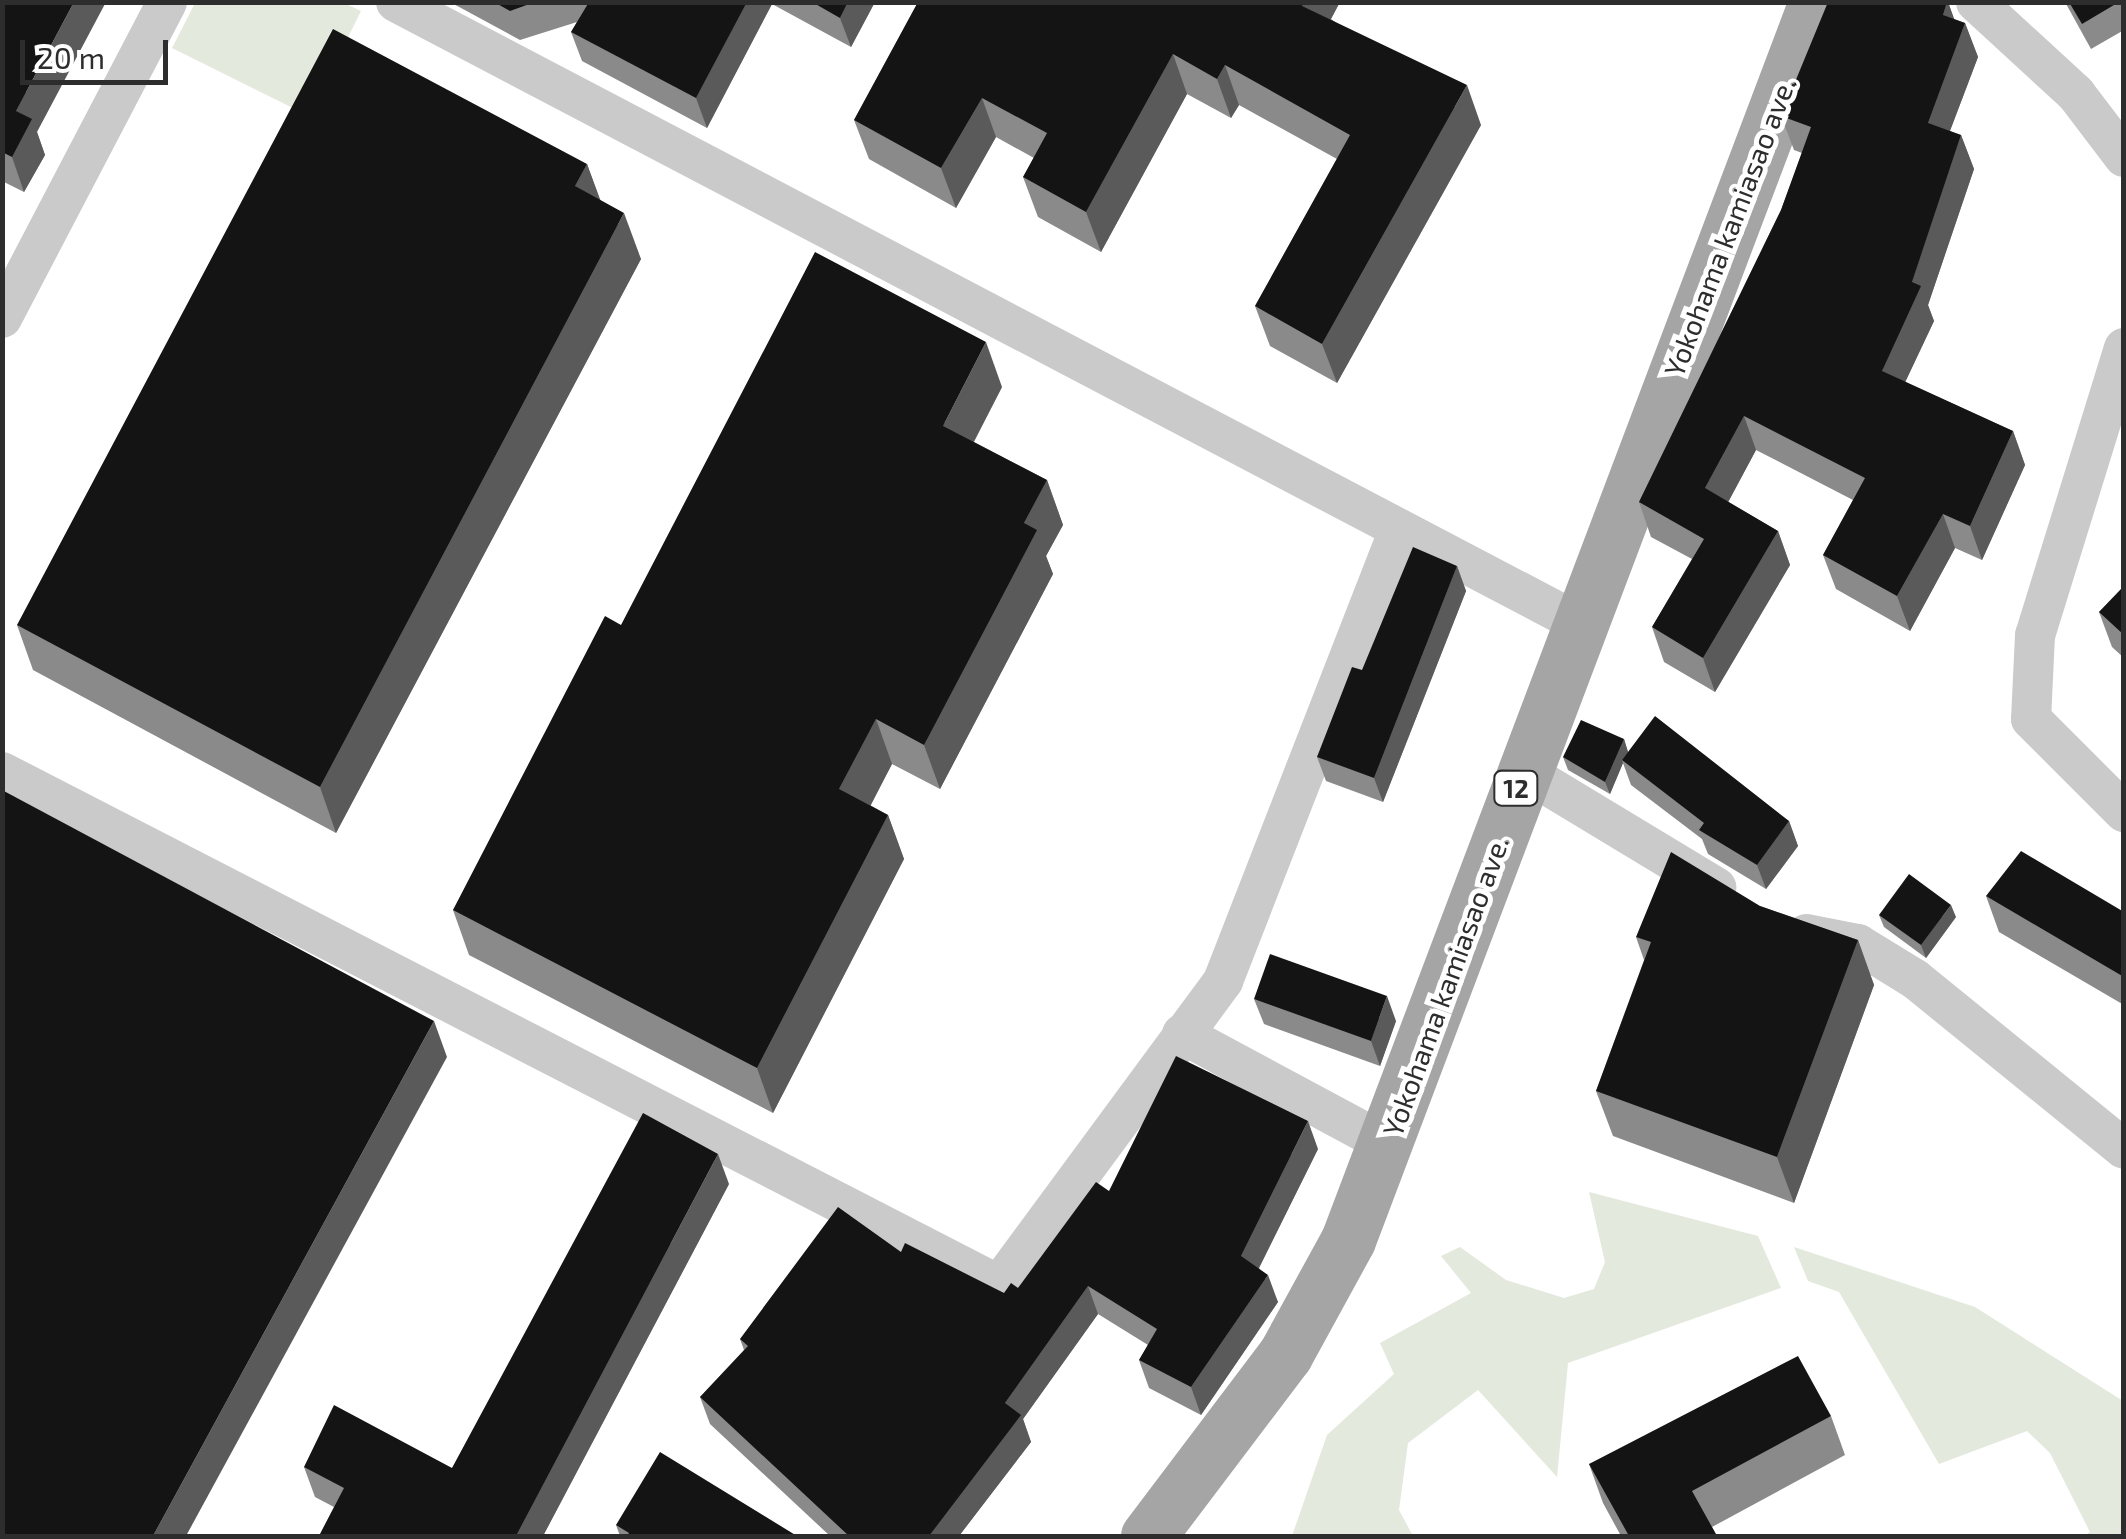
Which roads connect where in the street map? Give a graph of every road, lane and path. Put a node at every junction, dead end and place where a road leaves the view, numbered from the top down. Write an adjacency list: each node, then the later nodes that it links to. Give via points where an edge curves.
1 (167, 2): 6 (street)
2 (396, 2): 8 (street)
3 (1816, 2): 9 (main road, Yokohama kamiasao ave. / 12)
4 (1976, 2): 5 (street, via 2076,94)
5 (2124, 157)
6 (2, 318)
7 (2124, 348): 12 (street, via 2035,634 2031,718)
8 (1399, 530): 9 (street); 13 (street, via 1223,981)
9 (1576, 622): 10 (main road, Yokohama kamiasao ave. / 12)
10 (1522, 770): 14 (main road, Yokohama kamiasao ave. / 12); 15 (street, via 1764,916 1858,944 1915,979)
11 (2, 772): 13 (street, via 999,1285)
12 (2124, 812)
13 (1182, 1034): 14 (street)
14 (1388, 1145): 16 (main road, Yokohama kamiasao ave. / 12, via 1285,1355)
15 (2124, 1149)
16 (1148, 1536)

